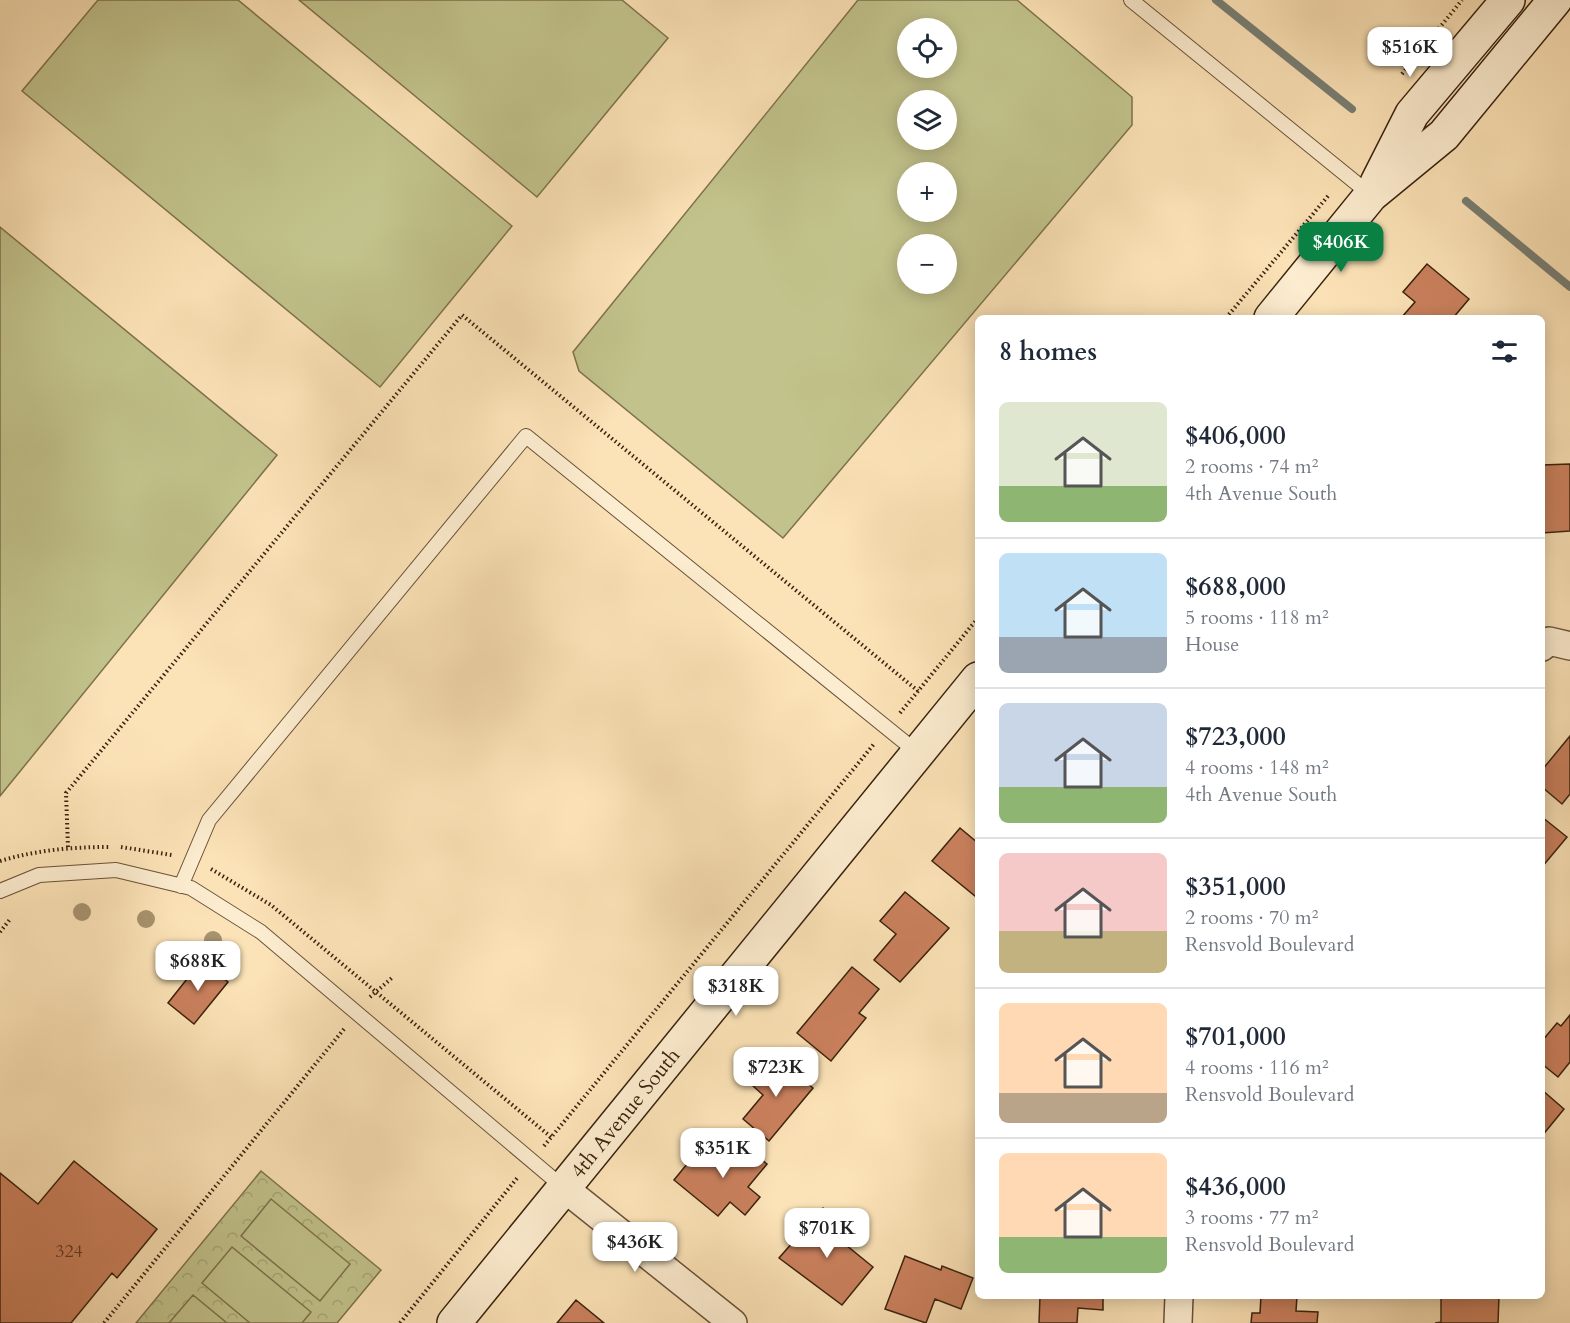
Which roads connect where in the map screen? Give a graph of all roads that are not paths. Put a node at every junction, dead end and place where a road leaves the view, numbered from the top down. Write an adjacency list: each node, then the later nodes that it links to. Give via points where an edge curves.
1 (1131, 0): 4 (lane)
2 (1508, 0): 4 (street, via 1412,114)
3 (1555, 0): 4 (street, via 1444,135)
4 (1371, 195): 5 (street)
5 (1273, 315)
6 (1545, 644): 7 (street, via 1549,641)
7 (1570, 646)
8 (975, 683): 9 (street, 4th Avenue South)
9 (918, 753): 10 (lane, via 526,436 209,820); 12 (street, 4th Avenue South)
10 (181, 886): 11 (lane, via 116,870 39,875); 12 (lane, via 191,888 261,932)
11 (0, 891)
12 (564, 1188): 14 (street, 4th Avenue South); 15 (street)
13 (1179, 1299): 16 (street)
14 (454, 1323)
15 (733, 1323)
16 (1178, 1323)

